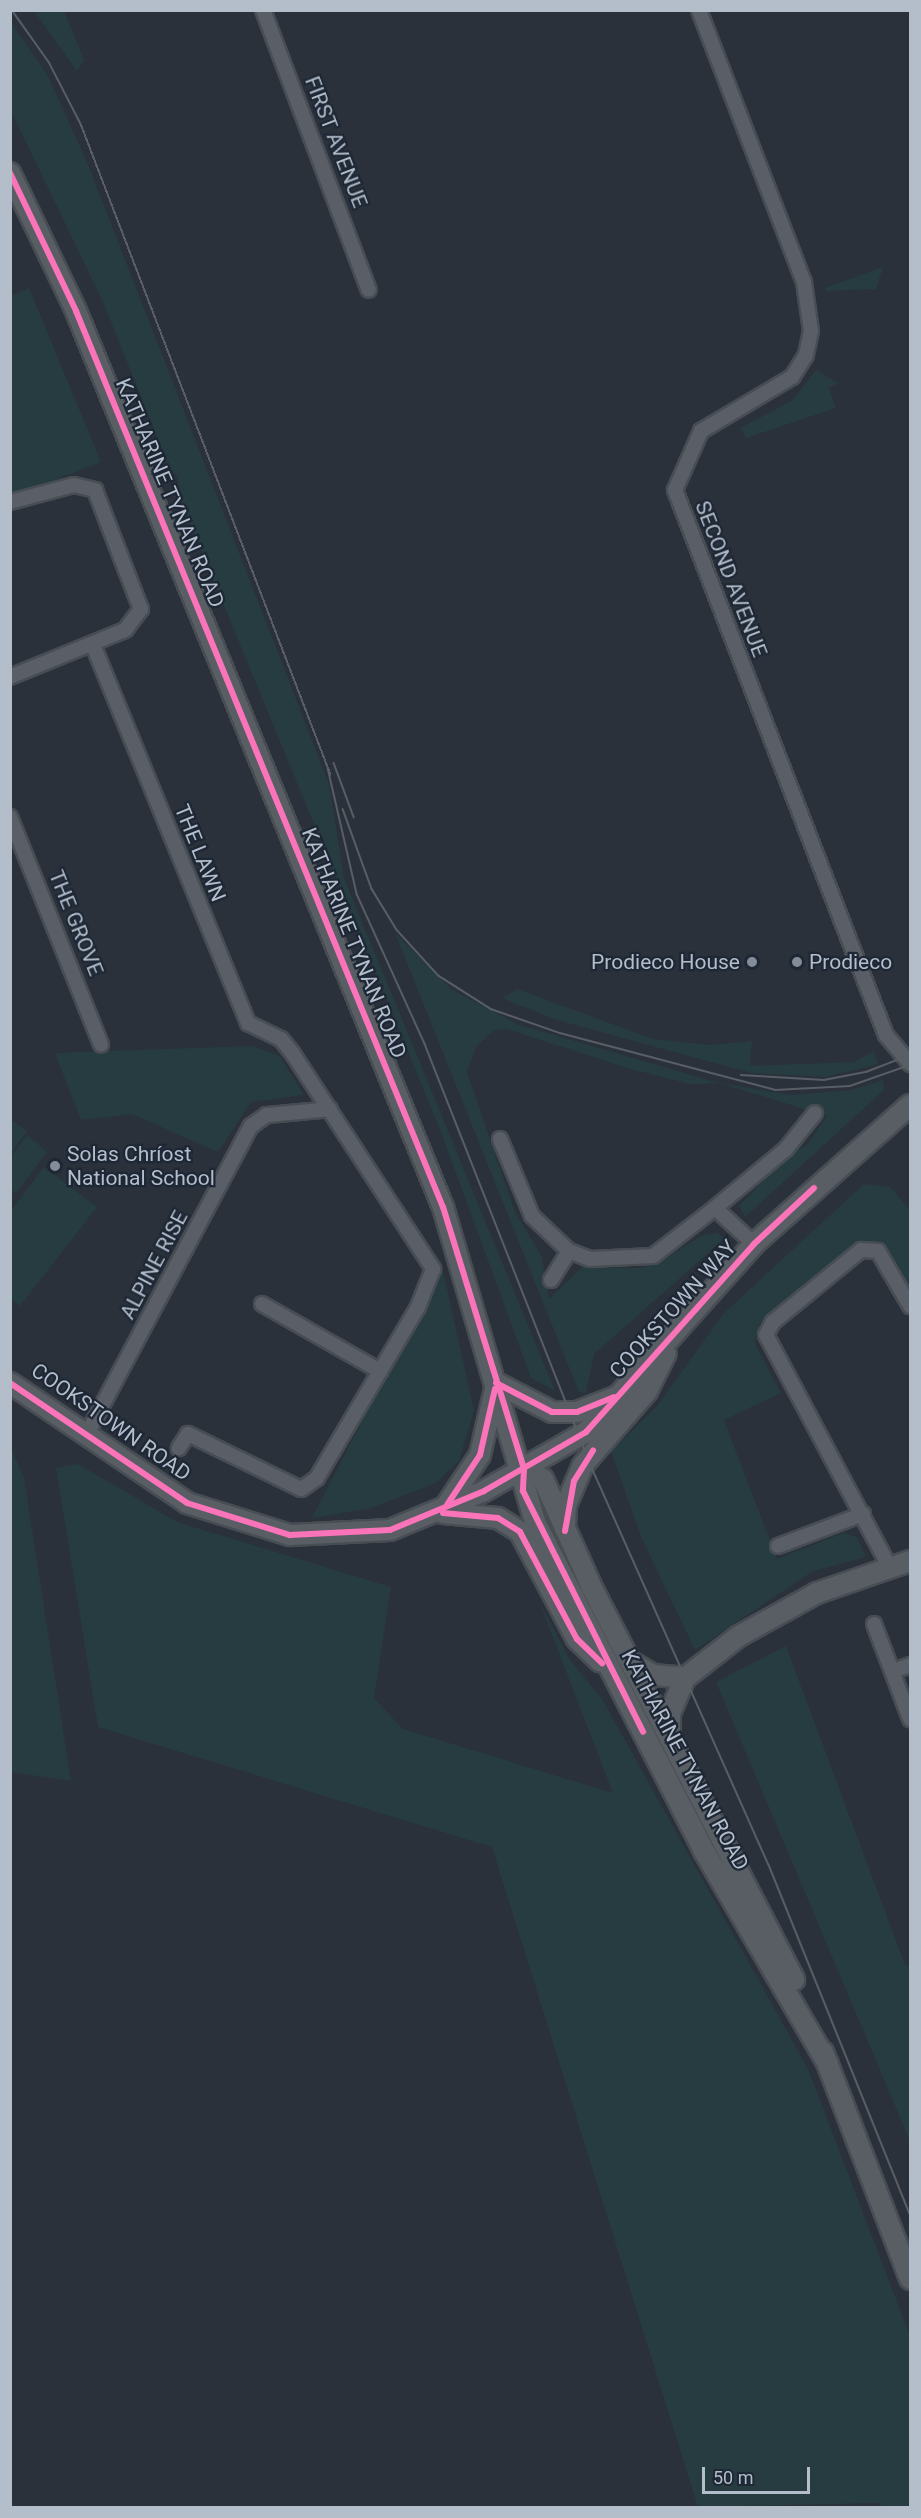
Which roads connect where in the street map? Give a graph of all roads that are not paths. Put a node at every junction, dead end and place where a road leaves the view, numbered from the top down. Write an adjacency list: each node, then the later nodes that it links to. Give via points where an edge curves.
1 (263, 10): 4 (street, FIRST AVENUE)
2 (699, 10): 10 (street, SECOND AVENUE, via 804,282 811,331 806,355 792,377 701,431 675,490 886,1035)
3 (10, 173): 24 (main road, KATHARINE TYNAN ROAD, via 81,322 405,1112 448,1221)
4 (369, 290)
5 (10, 502): 6 (street, via 74,485 95,490 141,609 129,625)
6 (93, 645): 7 (street); 12 (street, THE LAWN, via 248,1023 281,1039)
7 (10, 677)
8 (10, 817): 9 (street, THE GROVE)
9 (101, 1044)
10 (910, 1064)
11 (910, 1105): 16 (main road, COOKSTOWN WAY)
12 (330, 1109): 22 (street, via 433,1269 418,1307); 26 (street, ALPINE RISE, via 267,1115 251,1126)
13 (814, 1113): 15 (street, via 786,1149)
14 (500, 1139): 17 (street, via 532,1216)
15 (715, 1208): 16 (street); 17 (street, via 653,1256 590,1259)
16 (754, 1244): 21 (main road, COOKSTOWN WAY)
17 (569, 1251): 18 (street)
18 (551, 1280)
19 (262, 1304): 22 (street)
20 (910, 1306): 30 (street, via 878,1251 855,1253 773,1322 766,1335)
21 (676, 1335): 25 (main road, COOKSTOWN WAY); 31 (main road, via 647,1391 583,1465 567,1505)
22 (380, 1371): 27 (street, via 317,1478 301,1489 188,1434)
23 (10, 1383): 26 (main road, COOKSTOWN ROAD)
24 (496, 1383): 25 (main road, via 552,1412 577,1412); 28 (main road, KATHARINE TYNAN ROAD); 29 (main road, via 480,1455 457,1496)
25 (617, 1395): 28 (main road, COOKSTOWN WAY, via 586,1432)
26 (87, 1434): 29 (main road, COOKSTOWN ROAD, via 187,1503 255,1528 341,1535 390,1530)
27 (179, 1448)
28 (524, 1469): 29 (main road, COOKSTOWN ROAD); 31 (main road, KATHARINE TYNAN ROAD, via 543,1479); 38 (main road, KATHARINE TYNAN ROAD, via 523,1491 535,1522)
29 (438, 1514): 38 (main road, via 498,1518 519,1532 576,1640)
30 (863, 1515): 32 (street); 34 (street)
31 (565, 1531): 36 (main road, KATHARINE TYNAN ROAD)
32 (778, 1546)
33 (910, 1561): 34 (main road)
34 (890, 1568): 40 (main road, via 817,1593 739,1636)
35 (874, 1624): 39 (street)
36 (630, 1661): 40 (main road, via 653,1675); 42 (main road, KATHARINE TYNAN ROAD)
37 (910, 1665): 39 (street)
38 (610, 1671): 43 (main road, KATHARINE TYNAN ROAD, via 704,1851)
39 (894, 1671): 41 (street)
40 (685, 1678): 42 (main road, KATHARINE TYNAN ROAD, via 670,1713)
41 (910, 1719)
42 (670, 1736): 43 (main road, KATHARINE TYNAN ROAD, via 761,1909)
43 (828, 2064): 44 (main road, KATHARINE TYNAN ROAD)
44 (910, 2279)

